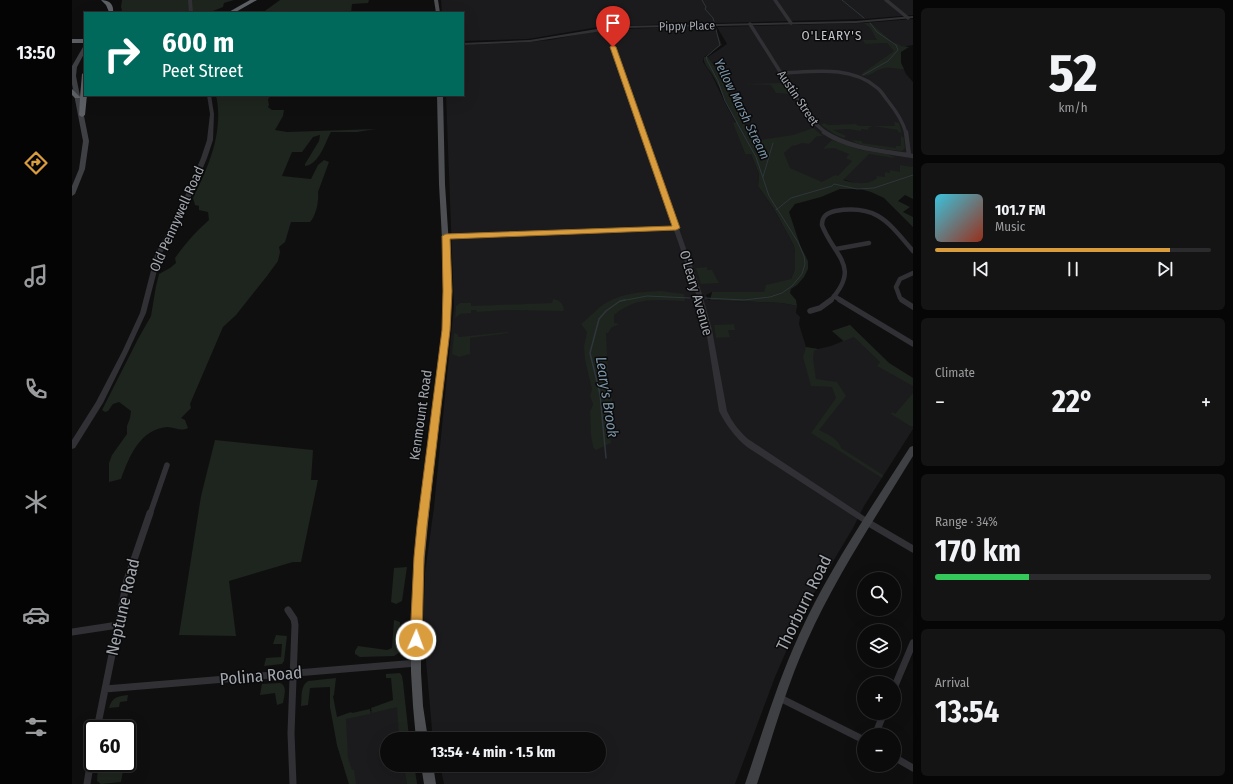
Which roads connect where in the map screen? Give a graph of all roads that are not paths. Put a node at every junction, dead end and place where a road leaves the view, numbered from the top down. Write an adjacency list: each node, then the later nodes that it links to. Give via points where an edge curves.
1 (104, 0): 8 (highway, via 109,4)
2 (111, 0): 8 (highway, via 113,5)
3 (190, 0): 9 (street)
4 (436, 0): 12 (main road)
5 (776, 0): 15 (street)
6 (886, 0): 14 (street)
7 (257, 1): 10 (highway); 11 (highway)
8 (110, 12)
9 (191, 12)
10 (232, 12)
11 (241, 12)
12 (438, 12)
13 (913, 17): 14 (street, Pippy Place)
14 (908, 18): 15 (street, Pippy Place)
15 (791, 23): 16 (street, Pippy Place)
16 (750, 24): 17 (street, Pippy Place); 23 (street, Austin Street)
17 (603, 28): 21 (street, Pippy Place, via 522,42); 32 (street, O'Leary Avenue, via 613,47)
18 (72, 41): 19 (highway)
19 (84, 41)
20 (72, 44): 22 (highway)
21 (464, 44)
22 (84, 47): 28 (main road, via 74,67)
23 (781, 73): 30 (street, Austin Street, via 810,119 827,134 864,148); 30 (street, via 834,72 857,77 872,84 902,121)
24 (84, 88): 29 (highway)
25 (72, 91): 28 (highway)
26 (209, 96): 42 (street, Old Pennywell Road, via 212,114 204,158 186,202 158,256 142,313 128,345 99,403)
27 (440, 96): 33 (main road, Kenmount Road)
28 (77, 97): 29 (main road)
29 (82, 115): 31 (main road, via 85,153)
30 (911, 155)
31 (72, 194)
32 (676, 228): 33 (street); 45 (street, O'Leary Avenue, via 700,294 723,410 733,429 750,445)
33 (446, 236): 51 (main road, Kenmount Road, via 446,330 419,557)
34 (869, 243): 35 (street)
35 (836, 249): 36 (street, via 822,225 823,218 831,212 856,208 869,210 881,216); 38 (street, via 842,260 845,275 842,286)
36 (913, 251)
37 (913, 273): 39 (street, via 900,279 896,287 900,298)
38 (834, 296): 40 (street, via 824,307); 41 (street)
39 (913, 307)
40 (810, 311)
41 (913, 344)
42 (72, 446)
43 (913, 449): 45 (main road, Thorburn Road)
44 (167, 465): 48 (street, Neptune Road, via 127,580)
45 (867, 522): 46 (street); 55 (main road, Thorburn Road, via 816,612)
46 (913, 549)
47 (288, 610): 52 (street, via 294,619)
48 (118, 624): 49 (street); 54 (street, Neptune Road)
49 (72, 632)
50 (913, 643): 53 (street)
51 (416, 663): 52 (street, Polina Road); 57 (main road, Kenmount Road)
52 (294, 674): 54 (street, Polina Road); 64 (street, via 291,733)
53 (899, 676)
54 (105, 689): 56 (street, Neptune Road)
55 (780, 698): 58 (street); 66 (main road, Thorburn Road)
56 (99, 720)
57 (421, 732)
58 (857, 736)
59 (901, 761): 60 (street)
60 (913, 768)
61 (89, 772): 63 (street)
62 (427, 772): 65 (main road)
63 (87, 784)
64 (293, 784)
65 (430, 784)
66 (752, 784)

